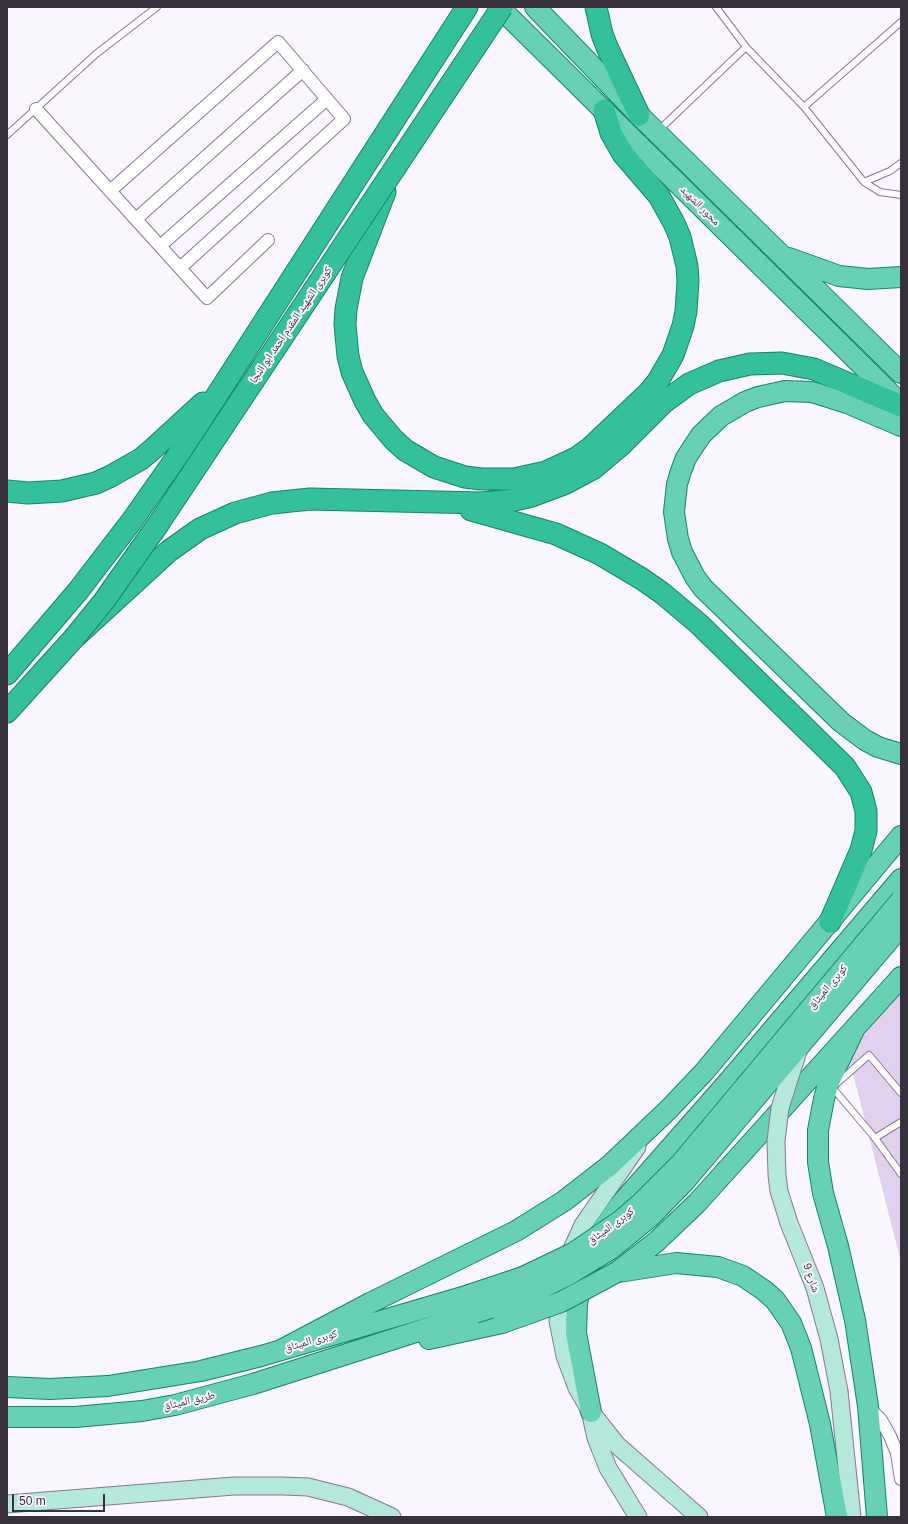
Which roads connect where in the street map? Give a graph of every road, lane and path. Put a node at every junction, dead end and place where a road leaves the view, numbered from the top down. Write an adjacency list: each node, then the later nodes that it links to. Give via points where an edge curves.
1 (157, 7): 12 (lane, via 96,54)
2 (467, 7): 29 (highway, كوبرى الشهيد المقدم احمد ابو النجا)
3 (500, 7): 13 (main road, محور الشهيد); 18 (highway, كوبرى الشهيد المقدم احمد ابو النجا, bridge)
4 (535, 7): 14 (main road, محور الشهيد)
5 (596, 7): 14 (highway, via 607,47)
6 (716, 7): 8 (lane)
7 (901, 22): 11 (lane)
8 (746, 47): 11 (lane); 15 (lane)
9 (303, 70): 10 (street); 20 (street, via 278,42); 22 (street)
10 (327, 99): 24 (street); 26 (street, via 344,119)
11 (804, 107): 19 (lane)
12 (36, 109): 16 (lane); 20 (street)
13 (604, 110): 18 (highway, bridge, via 611,133 623,154 650,185 674,222 684,251 688,281 686,312 679,341 666,368 648,393 598,441 576,458 546,472 514,479 481,479 449,472 419,459 393,439 373,414 358,387 346,341 346,309 352,278); 30 (main road, محور الشهيد)
14 (639, 115): 15 (main road, محور الشهيد)
15 (657, 132): 25 (main road, محور الشهيد)
16 (7, 135)
17 (901, 163): 19 (lane, via 890,171)
18 (393, 171): 34 (highway, كوبرى الشهيد المقدم احمد ابو النجا, bridge, via 146,543)
19 (864, 182): 21 (lane, via 880,192)
20 (110, 191): 22 (street)
21 (901, 195)
22 (136, 220): 24 (street)
23 (268, 240): 26 (street, via 207,298)
24 (160, 246): 26 (street)
25 (781, 255): 27 (main road, via 839,276 868,280); 28 (main road, محور الشهيد)
26 (180, 268)
27 (901, 277)
28 (901, 373)
29 (228, 379): 32 (highway, via 141,459 111,476 90,485 62,491); 35 (highway, كوبرى الشهيد المقدم احمد ابو النجا, via 131,522 51,624)
30 (901, 405): 33 (highway, via 829,375 798,366 766,363 734,366 704,377 676,393 608,457 594,468 564,484 515,500 481,503)
31 (901, 426): 37 (main road, via 847,403 812,392 785,391 758,397 721,416 701,435 684,465 675,498 675,526 682,552 703,588 841,722 878,747)
32 (7, 491)
33 (442, 502): 34 (highway, via 310,499 272,503 235,513 200,529 169,551); 41 (highway, via 556,534 600,554 642,579 699,624 844,767 861,792 866,811 866,831 861,850)
34 (74, 638): 36 (highway)
35 (7, 674)
36 (7, 712)
37 (901, 754)
38 (901, 836): 41 (main road)
39 (901, 879): 58 (main road, via 619,1206 600,1232 582,1275 576,1319 578,1347)
40 (901, 900): 53 (main road, كوبرى الميثاق, bridge, via 681,1163 642,1203 597,1238 567,1256)
41 (830, 922): 49 (main road, via 704,1072)
42 (901, 926): 45 (main road, كوبرى الميثاق, bridge)
43 (901, 977): 44 (main road)
44 (855, 1028): 46 (main road); 52 (main road, via 697,1203 656,1242)
45 (800, 1045): 53 (main road, كوبرى الميثاق, bridge, via 685,1181 631,1233 590,1263 523,1297); 66 (main road, شارع 9, bridge, via 780,1108 776,1141 779,1191 815,1288 829,1339 839,1392)
46 (830, 1086): 47 (lane, via 869,1055); 50 (lane); 57 (main road, via 818,1130 818,1162 823,1193 853,1312)
47 (901, 1093)
48 (901, 1122): 50 (lane)
49 (650, 1127): 55 (main road, via 587,1184 540,1216); 58 (main road, via 583,1225 569,1256 560,1288 558,1321 565,1356 577,1388)
50 (875, 1138): 51 (lane)
51 (901, 1174)
52 (617, 1272): 54 (main road, bridge, via 562,1302 502,1323 422,1341); 65 (main road, via 676,1264 718,1267 743,1276 775,1300 791,1322 801,1348 820,1424)
53 (472, 1304): 54 (main road, كوبرى الميثاق); 55 (main road, كوبرى الميثاق)
54 (364, 1349): 59 (main road, طريق الميثاق, via 253,1384 168,1406 75,1417)
55 (281, 1350): 56 (main road, كوبرى الميثاق, via 201,1371 108,1386)
56 (7, 1388)
57 (868, 1406): 60 (street, via 890,1436 897,1453); 67 (main road)
58 (591, 1412): 63 (main road, via 596,1438 608,1468); 64 (main road, via 617,1445)
59 (7, 1417)
60 (901, 1479)
61 (7, 1504): 62 (main road, via 234,1486 283,1486 308,1487 348,1497)
62 (392, 1517)
63 (638, 1517)
64 (699, 1517)
65 (838, 1517)
66 (852, 1517)
67 (877, 1517)

